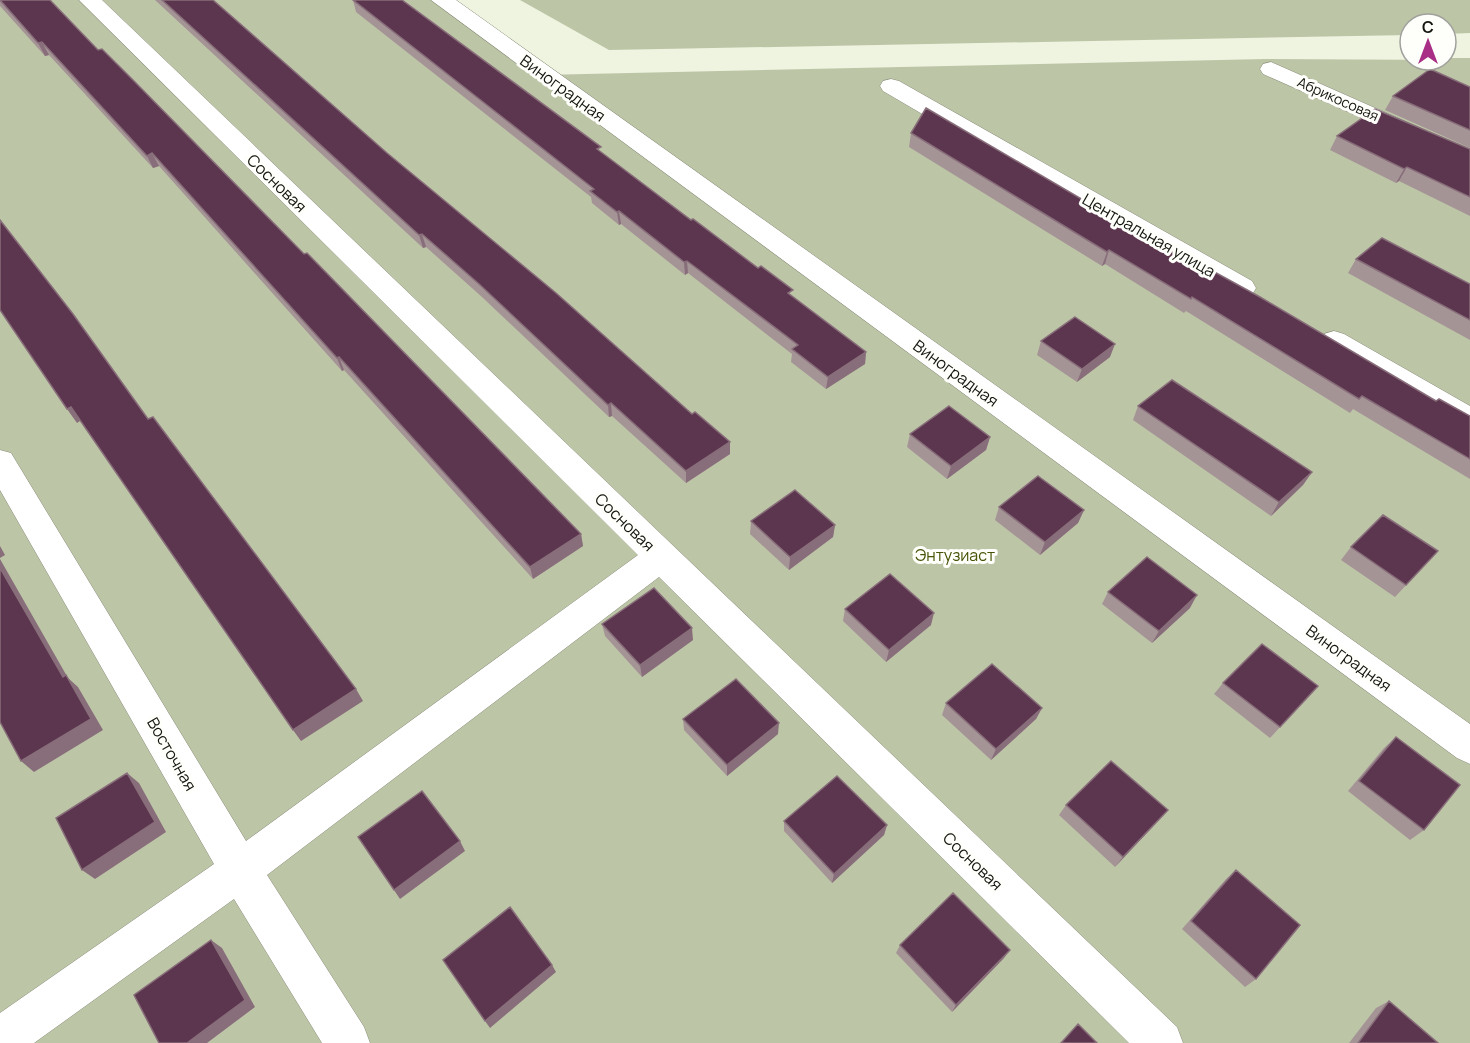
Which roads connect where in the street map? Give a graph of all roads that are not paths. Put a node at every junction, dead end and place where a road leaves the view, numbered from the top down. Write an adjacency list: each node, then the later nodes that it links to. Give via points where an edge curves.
1 (90, 0): 10 (street, Сосновая)
2 (442, 0): 11 (street, Виноградная)
3 (1271, 69): 5 (street, Абрикосовая)
4 (891, 86): 6 (street, Центральная улица)
5 (1470, 159)
6 (1263, 301)
7 (1315, 330): 8 (street)
8 (1470, 420)
9 (0, 462): 12 (street, Восточная)
10 (661, 557): 12 (street); 15 (street, Сосновая)
11 (1470, 746)
12 (240, 870): 13 (street); 14 (street, Восточная)
13 (0, 1040)
14 (348, 1043)
15 (1161, 1043)

